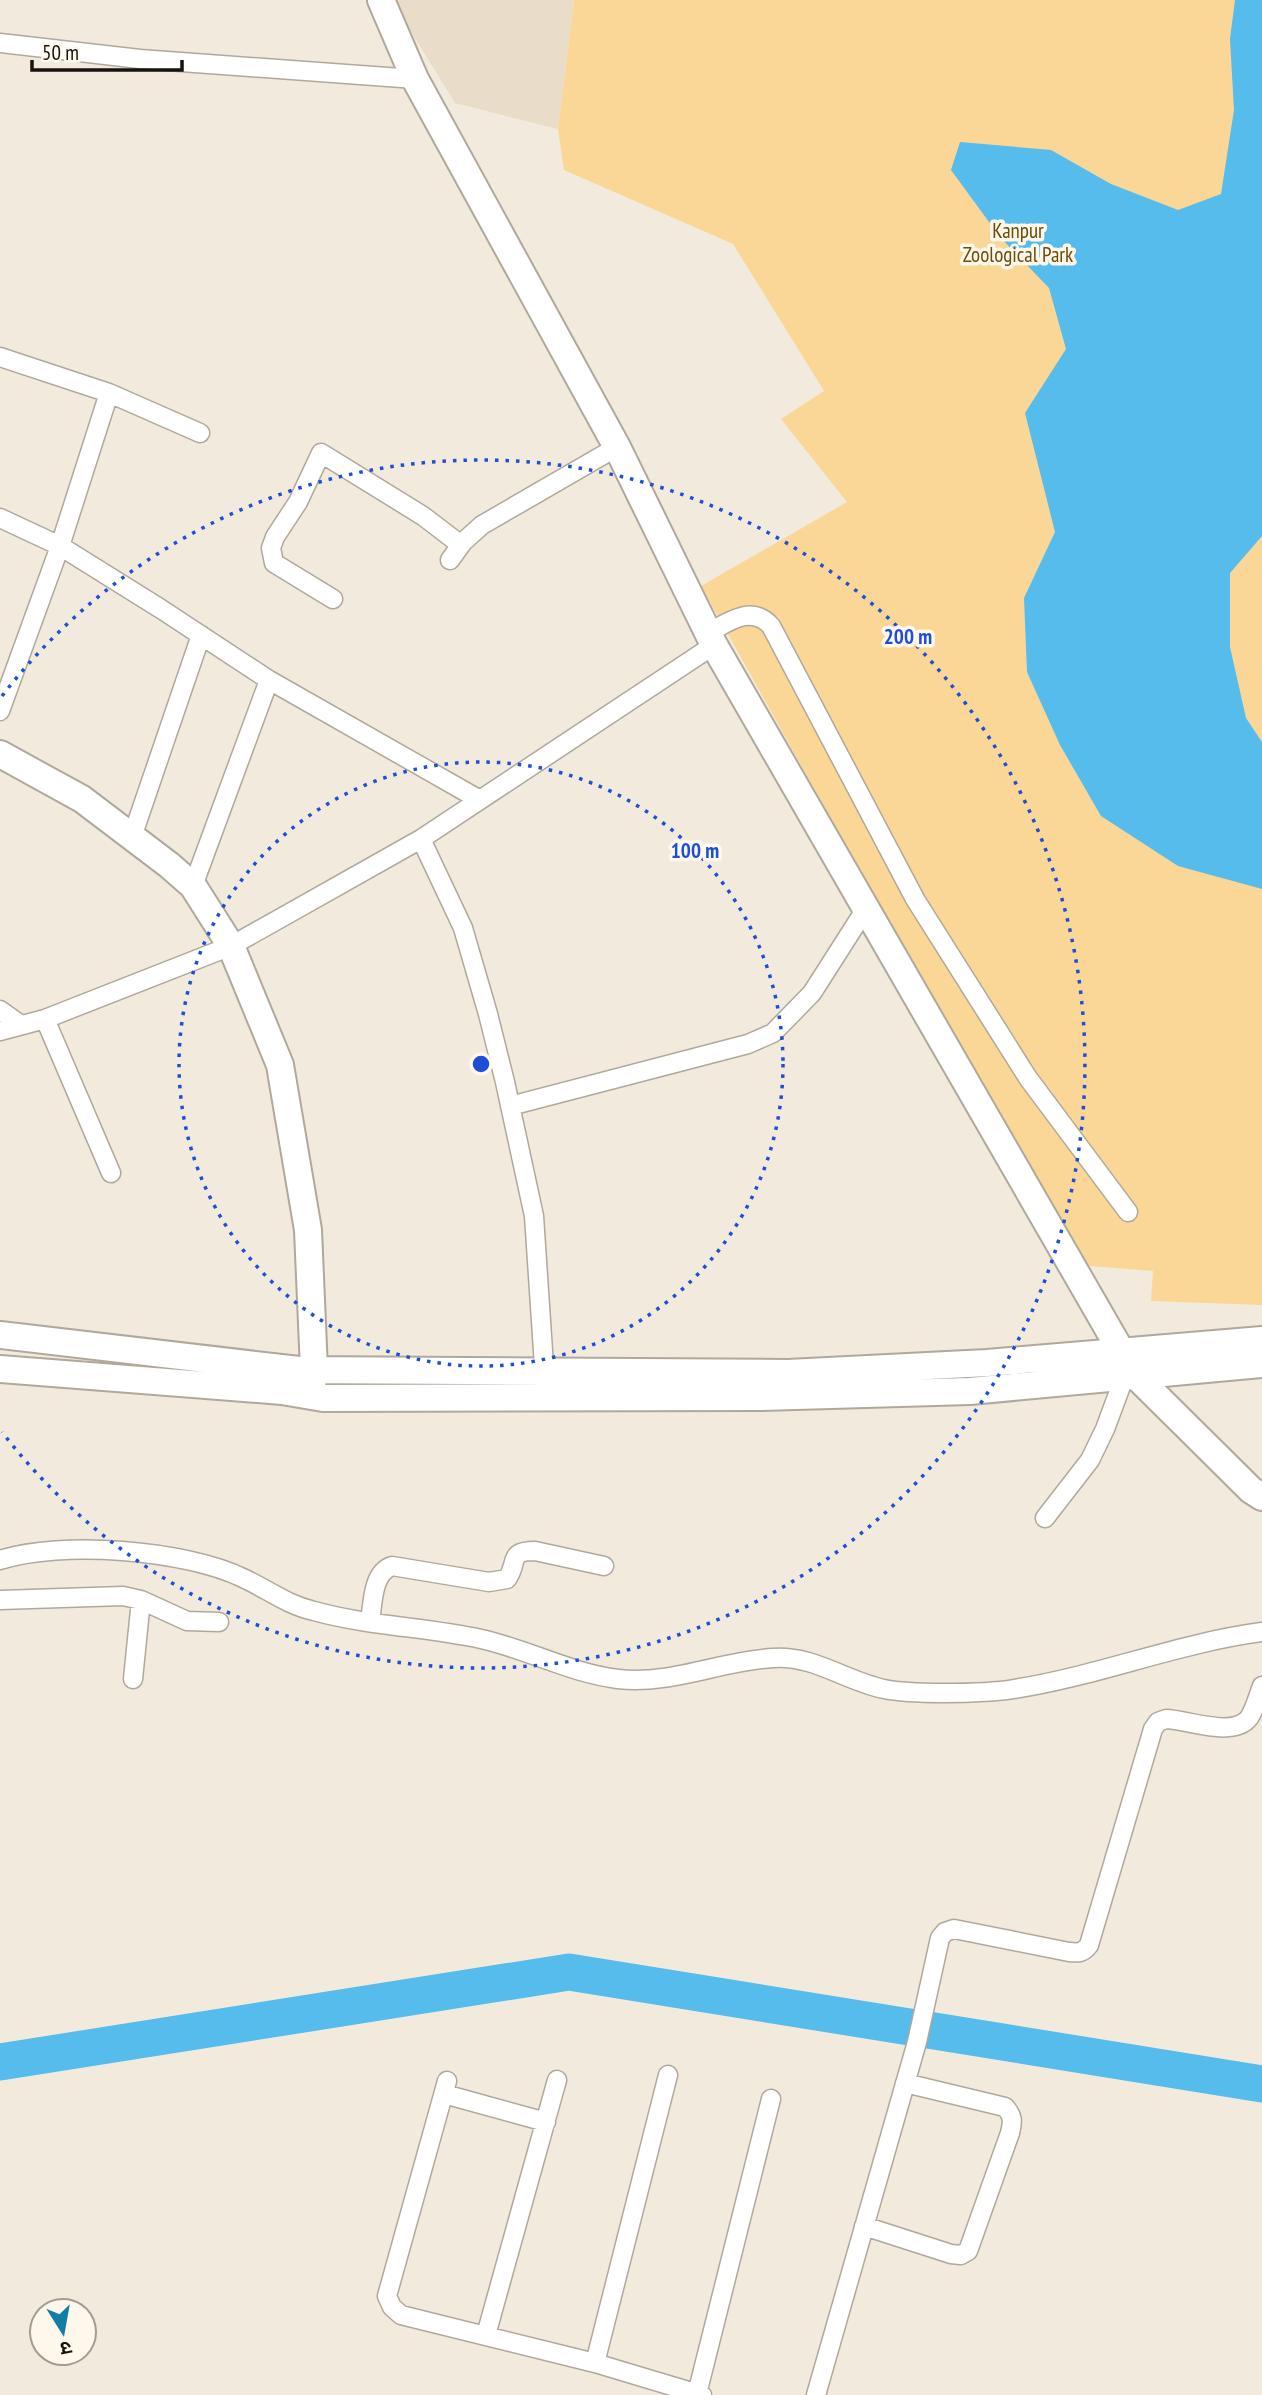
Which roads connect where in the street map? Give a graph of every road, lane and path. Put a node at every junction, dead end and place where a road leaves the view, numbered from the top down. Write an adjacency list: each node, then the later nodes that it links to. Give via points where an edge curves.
1 (380, 0): 3 (main road)
2 (0, 43): 3 (street, via 154,60)
3 (415, 79): 7 (main road)
4 (2, 363): 5 (street)
5 (109, 393): 6 (street); 10 (street)
6 (201, 433)
7 (617, 447): 9 (street, via 482,525); 14 (main road)
8 (0, 518): 10 (street)
9 (461, 545): 11 (street); 12 (street, via 321,453 275,537 271,556)
10 (60, 546): 13 (street); 16 (street)
11 (450, 561)
12 (333, 599)
13 (201, 635): 15 (street); 19 (street)
14 (711, 639): 18 (street); 22 (main road); 30 (street, via 743,615 764,618 771,626 915,899 1028,1078)
15 (269, 680): 18 (street); 21 (street)
16 (0, 711)
17 (0, 754): 19 (main road, via 82,799)
18 (480, 800): 20 (street)
19 (132, 837): 21 (main road)
20 (421, 839): 23 (street); 28 (street, via 463,928)
21 (193, 886): 23 (main road)
22 (865, 910): 28 (street, via 812,993 773,1033 748,1044); 33 (main road)
23 (232, 946): 25 (street); 36 (main road, via 280,1065 309,1230)
24 (0, 1010): 26 (street)
25 (45, 1019): 26 (street); 29 (street)
26 (21, 1025): 27 (street)
27 (0, 1031)
28 (510, 1106): 37 (street, via 534,1216)
29 (111, 1173)
30 (1128, 1212)
31 (0, 1335): 36 (main road)
32 (1262, 1340): 33 (main road)
33 (1121, 1351): 37 (main road, via 788,1373); 38 (main road)
34 (1262, 1364): 38 (main road)
35 (0, 1369): 39 (main road)
36 (314, 1370): 37 (main road); 39 (main road)
37 (544, 1371): 40 (street)
38 (1130, 1377): 40 (main road, via 970,1391); 41 (main road); 42 (street, via 1090,1460)
39 (311, 1396): 40 (main road)
40 (546, 1399)
41 (1262, 1497)
42 (1045, 1518)
43 (0, 1560): 48 (street, via 67,1550 162,1556 243,1577 298,1607)
44 (604, 1566): 48 (street, via 525,1551 514,1557 507,1579 489,1582 392,1566 378,1577)
45 (0, 1600): 46 (street, via 123,1596)
46 (141, 1600): 47 (street, via 187,1620); 50 (street)
47 (219, 1622)
48 (370, 1622): 49 (street, via 484,1640 618,1679 662,1679 744,1661 796,1657 884,1689 939,1693 1013,1690)
49 (1262, 1632)
50 (133, 1679)
51 (1262, 1686): 54 (street, via 1247,1720 1237,1726 1177,1720 1158,1722 1153,1729 1085,1951 964,1930 945,1932)
52 (668, 2075): 59 (street)
53 (557, 2080): 56 (street)
54 (905, 2082): 57 (street); 57 (street, via 1005,2107 1013,2122 968,2250 961,2255)
55 (771, 2099): 60 (street)
56 (546, 2122): 58 (street); 58 (street, via 445,2088 387,2296 401,2315)
57 (864, 2226): 61 (street)
58 (486, 2335): 59 (street)
59 (595, 2363): 60 (street)
60 (699, 2394)
61 (816, 2395)

